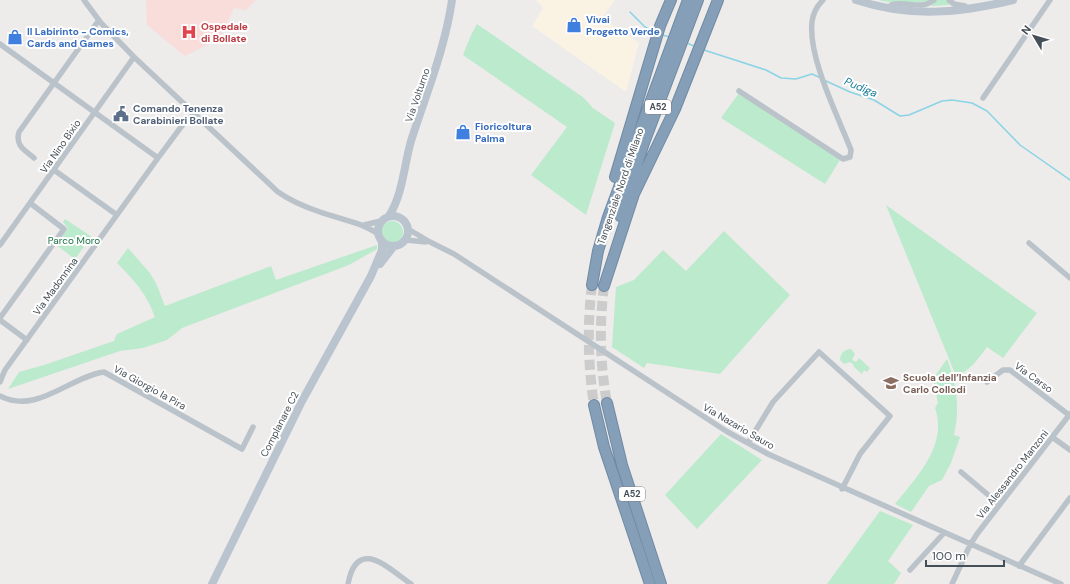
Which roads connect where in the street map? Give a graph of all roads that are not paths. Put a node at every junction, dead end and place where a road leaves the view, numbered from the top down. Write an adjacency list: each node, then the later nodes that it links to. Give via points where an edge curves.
1 (84, 0): 18 (street)
2 (452, 0): 31 (street, Via Volturno, via 444,44 411,141)
3 (671, 0): 21 (highway, Tangenziale Nord di Milano / A52, via 660,26 599,232 592,285 608,217)
4 (688, 0): 19 (highway, Tangenziale Nord di Milano / A52)
5 (698, 0): 19 (highway, Tangenziale Nord di Milano / A52)
6 (823, 0): 24 (street, via 814,14 812,29 822,74 851,150 851,156 846,160 840,158)
7 (856, 0): 12 (street, via 890,9 928,12 966,10)
8 (871, 0): 16 (street)
9 (934, 0): 16 (street, via 924,5)
10 (949, 0): 17 (street)
11 (995, 0): 17 (street)
12 (1013, 0)
13 (1050, 0): 15 (street)
14 (718, 1): 21 (highway, Tangenziale Nord di Milano / A52, via 675,108 634,194 604,286 626,195)
15 (1046, 3): 25 (street)
16 (891, 5): 17 (street, via 929,8)
17 (965, 6)
18 (98, 20): 22 (street); 23 (street)
19 (681, 32): 21 (highway, Tangenziale Nord di Milano / A52)
20 (0, 44): 23 (street)
21 (677, 44)
22 (134, 57): 26 (street, Via Nino Bixio); 27 (street)
23 (54, 83): 26 (street); 28 (street, via 18,134 19,145)
24 (739, 91)
25 (983, 98)
26 (95, 112): 29 (street); 30 (street, Via Nino Bixio)
27 (194, 114): 29 (street, Via Madonnina, via 184,123); 37 (street, via 278,192 297,204 320,213)
28 (34, 158)
29 (158, 158): 33 (street, Via Madonnina)
30 (54, 170): 32 (street, Via Nino Bixio); 33 (street)
31 (398, 196): 34 (street, Via Volturno); 35 (street, Via Volturno)
32 (30, 203): 43 (street, Via Nino Bixio); 47 (street, via 64,228)
33 (117, 215): 48 (street, Via Madonnina)
34 (389, 216): 35 (street); 36 (street)
35 (402, 219): 38 (street)
36 (381, 221): 37 (street); 39 (street, via 378,227)
37 (364, 225): 39 (street)
38 (408, 229): 40 (street); 41 (street, Via Nazario Sauro)
39 (380, 238): 44 (street); 45 (street, Complanare C2, via 381,253)
40 (406, 240): 41 (street, Via Nazario Sauro); 44 (street)
41 (430, 242): 58 (street, Via Nazario Sauro, via 463,260)
42 (1029, 243): 46 (street)
43 (0, 245)
44 (394, 246): 45 (street, Complanare C2)
45 (370, 276): 68 (street, Complanare C2, via 302,401)
46 (1070, 278)
47 (0, 319): 48 (street)
48 (27, 340): 49 (street, Via Madonnina)
49 (2, 375): 50 (street, Via Madonnina)
50 (0, 382)
51 (987, 382): 55 (street, Via Carso, via 1003,370 1010,370)
52 (0, 396): 56 (street, Via Giorgio la Pira, via 11,402 36,400 104,372 242,449)
53 (607, 403): 72 (highway, A52, via 620,458)
54 (594, 405): 71 (highway, A52, via 604,447)
55 (1070, 415): 57 (street, Via Alessandro Manzoni)
56 (253, 427)
57 (1052, 437): 59 (street); 63 (street, Via Alessandro Manzoni)
58 (748, 443): 61 (street, Via Nazario Sauro); 61 (street, via 773,402 819,352 890,416 859,456)
59 (1070, 450)
60 (961, 472): 63 (street)
61 (842, 489): 64 (street, Via Nazario Sauro)
62 (1070, 498): 66 (street)
63 (999, 504): 65 (street, Via Alessandro Manzoni)
64 (944, 533): 65 (street, Via Nazario Sauro); 67 (street)
65 (970, 545): 66 (street, Via Nazario Sauro); 73 (street, Via Alessandro Manzoni)
66 (1019, 566): 74 (street, Via Nazario Sauro)
67 (910, 570)
68 (212, 584)
69 (348, 584): 70 (street, via 354,565 359,560 366,559 381,563)
70 (412, 584)
71 (650, 584)
72 (661, 584)
73 (952, 584)
74 (1061, 584)

